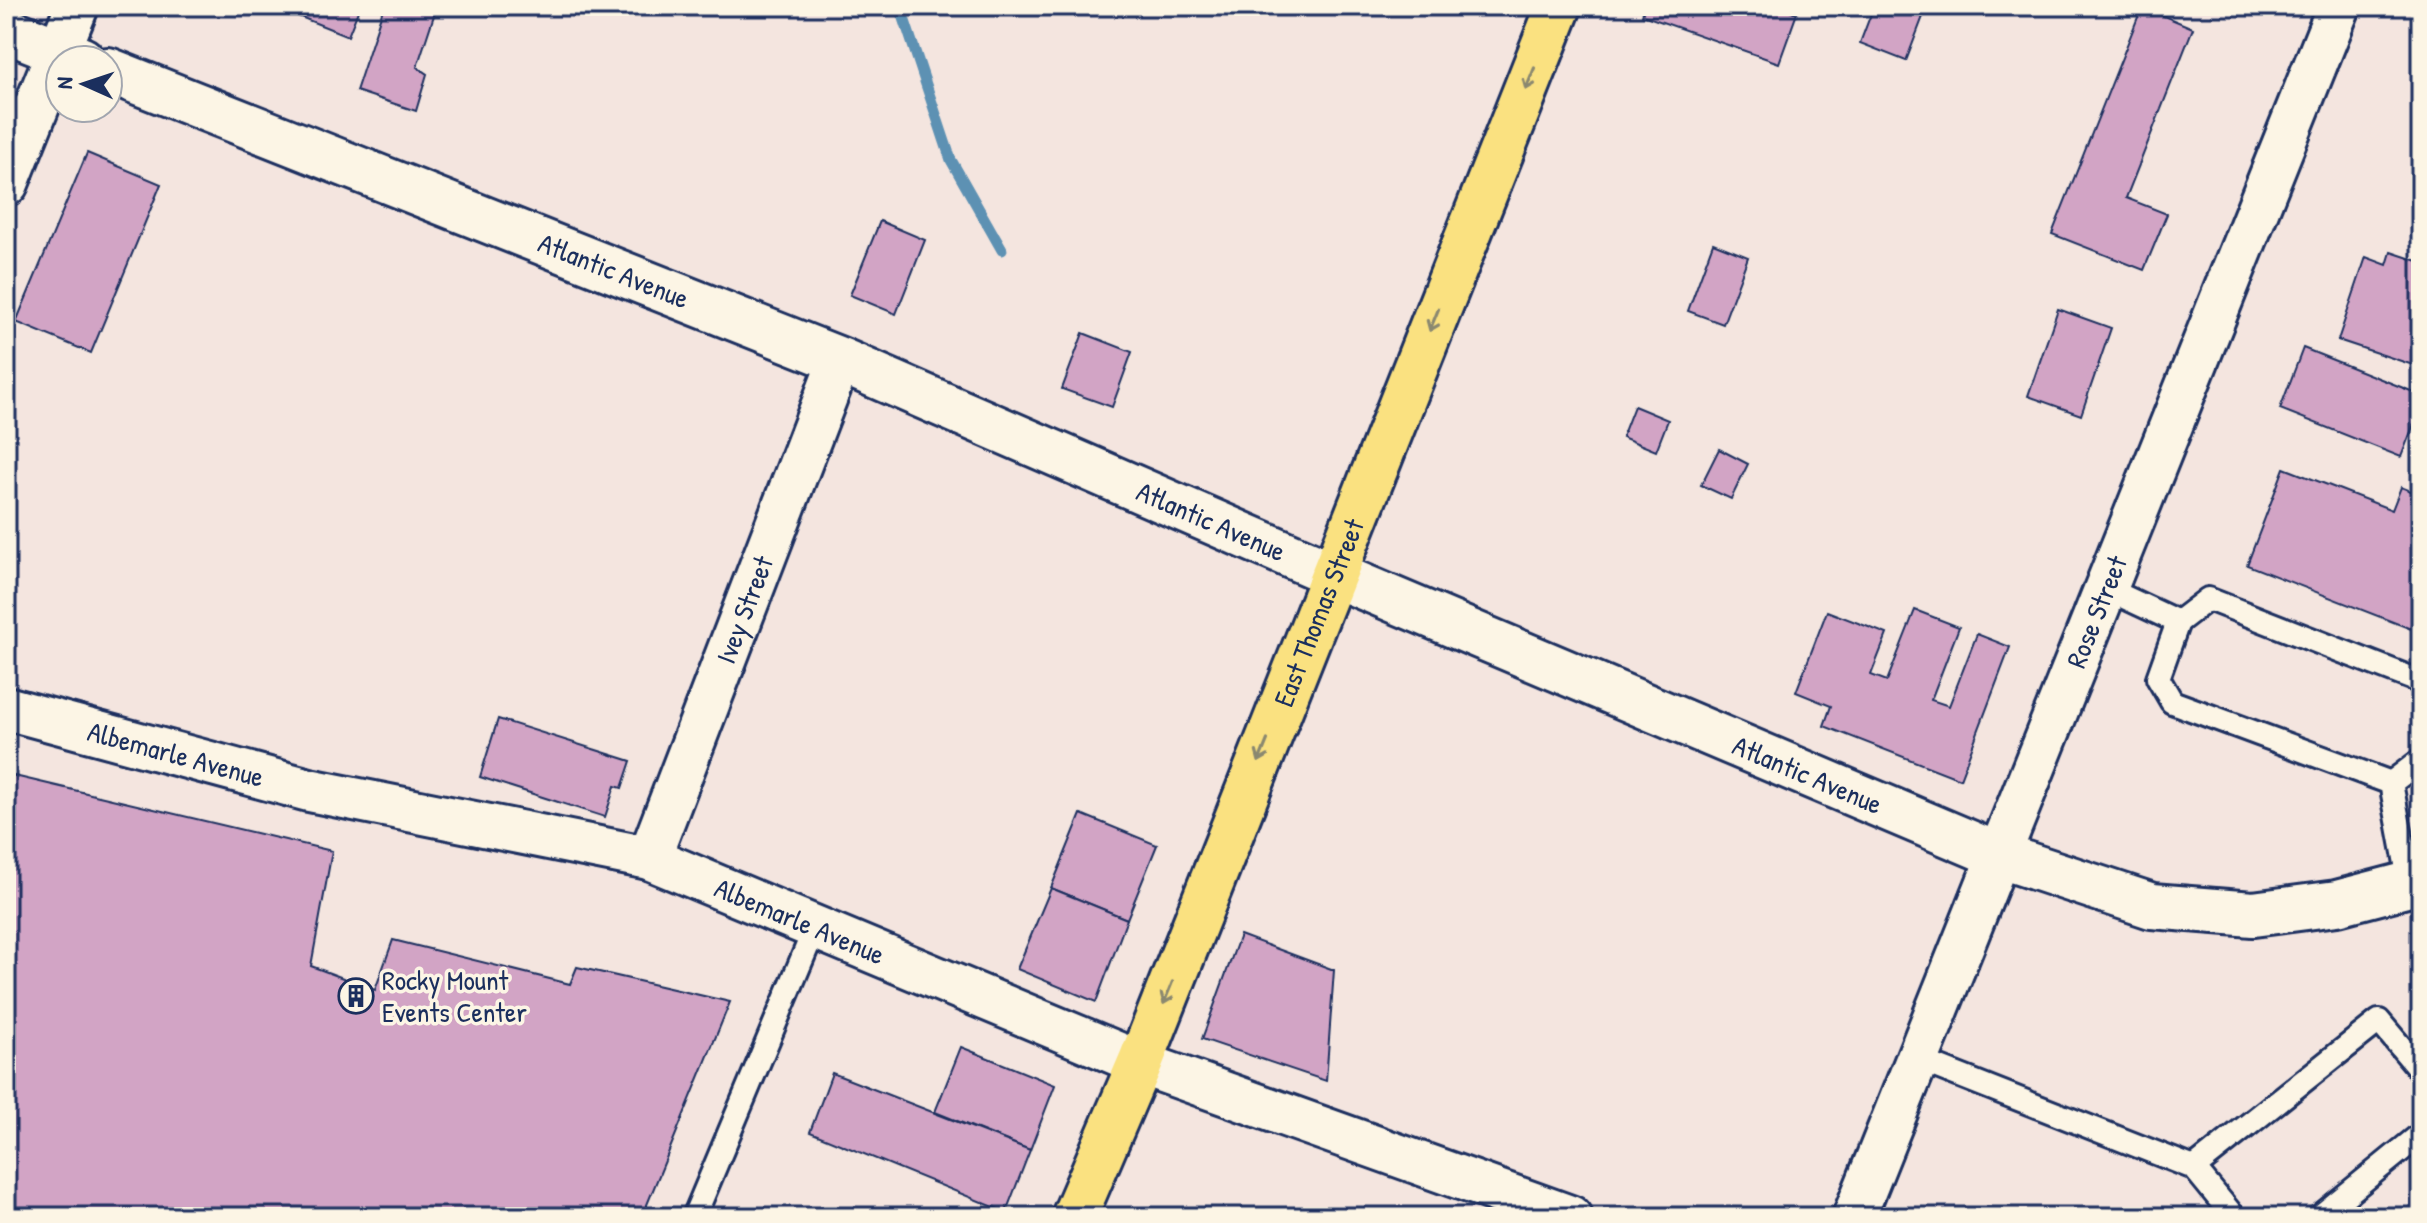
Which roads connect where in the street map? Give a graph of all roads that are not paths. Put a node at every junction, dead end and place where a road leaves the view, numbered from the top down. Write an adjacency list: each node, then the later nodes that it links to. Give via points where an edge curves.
1 (77, 6): 5 (street)
2 (1559, 6): 11 (main road, East Thomas Street, one-way to 11)
3 (2339, 6): 12 (street, Rose Street)
4 (6, 30): 6 (main road)
5 (72, 44)
6 (44, 45)
7 (124, 76): 10 (main road, Atlantic Avenue)
8 (44, 108): 9 (main road)
9 (6, 183)
10 (840, 360): 11 (main road, Atlantic Avenue); 19 (street, Ivey Street)
11 (1333, 574): 18 (main road, Atlantic Avenue); 23 (main road, East Thomas Street, one-way to 23)
12 (2105, 588): 13 (lane); 18 (street, Rose Street)
13 (2178, 622): 14 (lane, via 2208,599); 17 (lane, via 2158,678 2172,702)
14 (2421, 682)
15 (6, 708): 19 (street, Albemarle Avenue, via 309,790)
16 (2421, 760): 17 (lane)
17 (2391, 783): 20 (lane)
18 (1998, 855): 20 (main road, Atlantic Avenue, via 2152,906 2253,914 2337,903); 22 (street, Rose Street)
19 (649, 858): 21 (street, Albemarle Avenue)
20 (2416, 883)
21 (815, 928): 23 (street, Albemarle Avenue); 27 (lane)
22 (1917, 1059): 26 (lane); 30 (street, Rose Street)
23 (1140, 1063): 28 (main road, East Thomas Street); 29 (street, Albemarle Avenue)
24 (2421, 1071): 26 (lane, via 2379,1021)
25 (2421, 1134): 32 (lane)
26 (2194, 1168): 31 (lane)
27 (694, 1217)
28 (1074, 1217)
29 (1570, 1217)
30 (1854, 1217)
31 (2234, 1217)
32 (2319, 1217)

